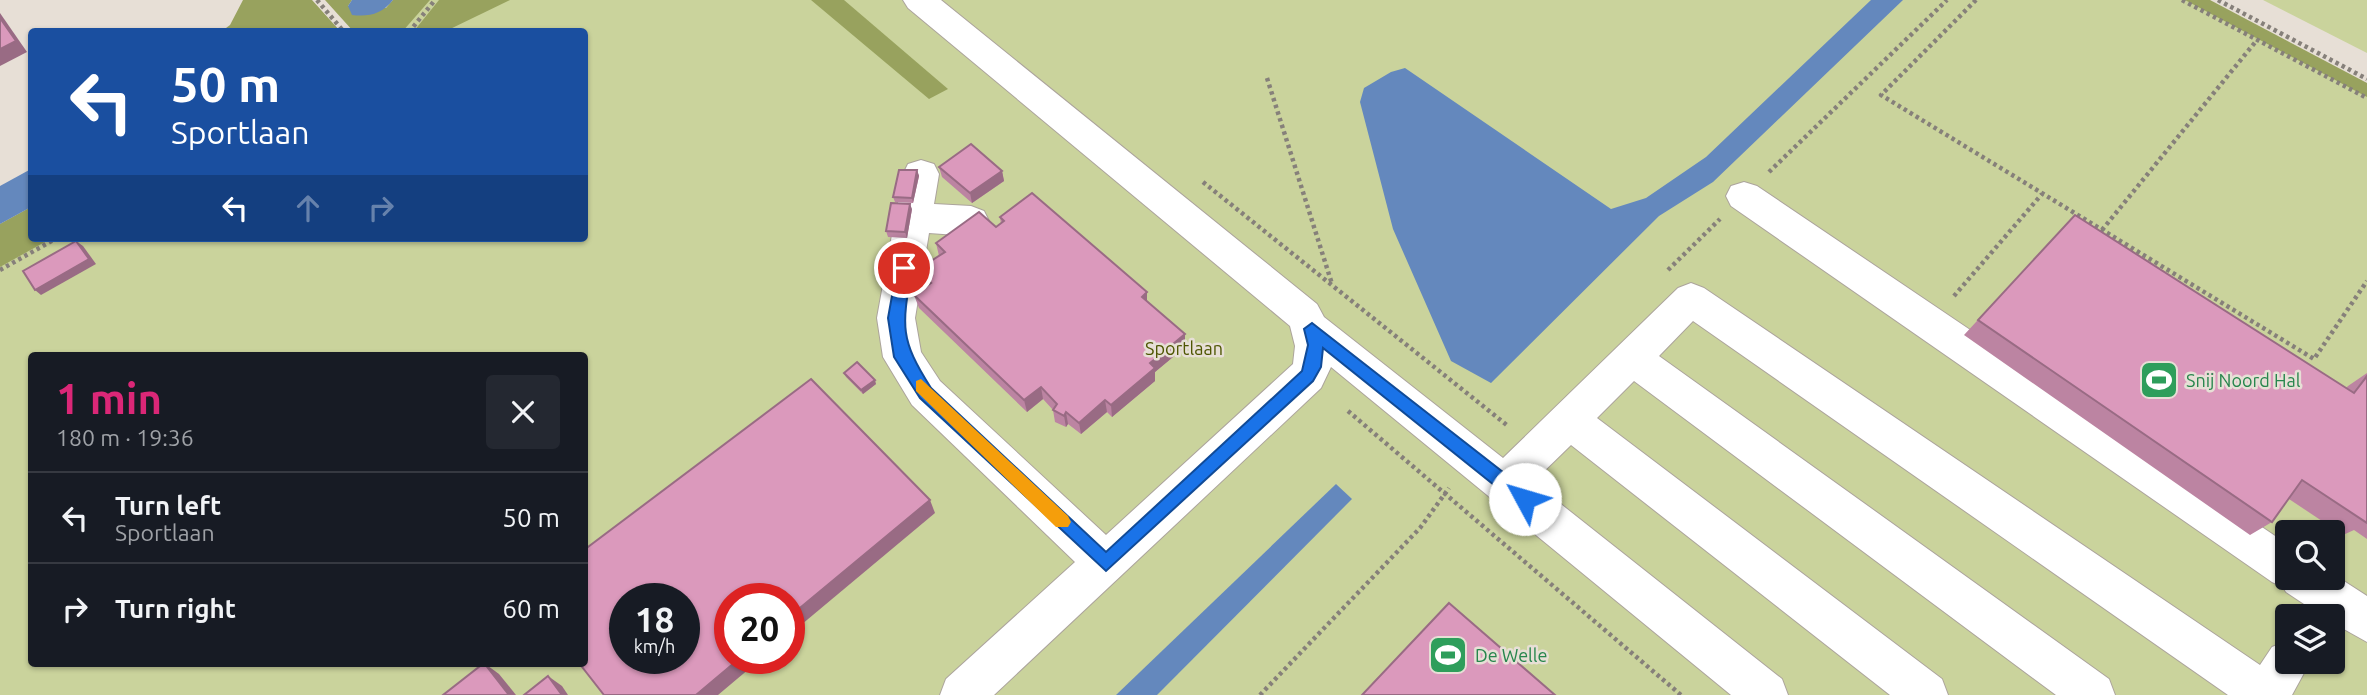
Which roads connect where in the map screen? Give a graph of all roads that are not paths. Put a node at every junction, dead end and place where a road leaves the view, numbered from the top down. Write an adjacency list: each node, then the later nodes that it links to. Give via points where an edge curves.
1 (919, 0): 6 (street, via 1304,316)
2 (921, 174): 4 (street)
3 (1744, 196): 10 (street)
4 (913, 219): 5 (street); 11 (street, via 896,318 902,357 926,393)
5 (971, 221)
6 (1312, 329): 9 (street); 11 (street, via 1313,367 1307,376)
7 (1632, 358): 8 (street); 18 (street); 19 (street, via 1691,299)
8 (1569, 420): 9 (street); 17 (street)
9 (1505, 483): 16 (street)
10 (2275, 560)
11 (1106, 563): 15 (street)
12 (2316, 597): 13 (street)
13 (2367, 621)
14 (2280, 674): 19 (street)
15 (962, 695)
16 (1766, 695)
17 (1926, 695)
18 (2093, 695)
19 (2266, 695)

